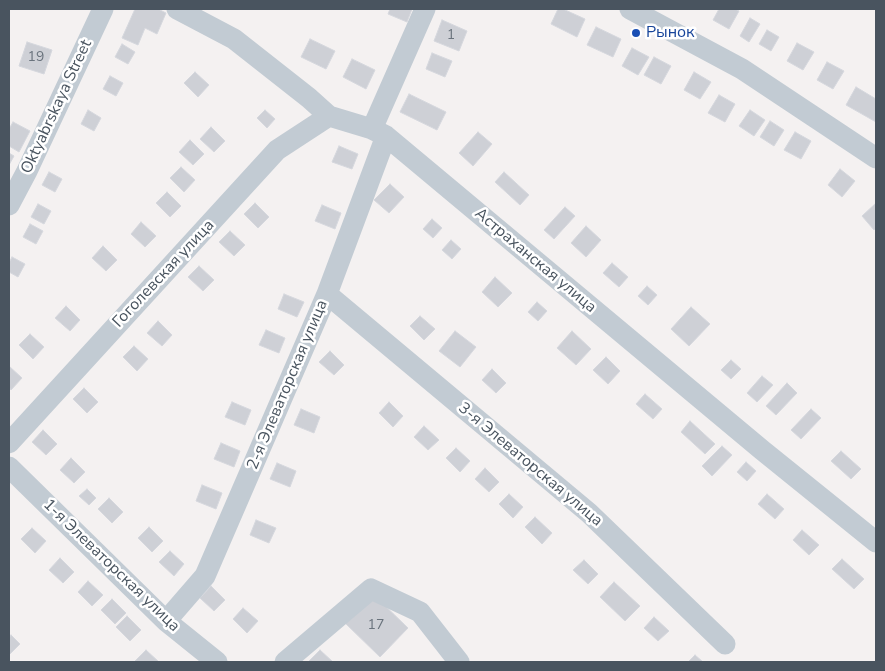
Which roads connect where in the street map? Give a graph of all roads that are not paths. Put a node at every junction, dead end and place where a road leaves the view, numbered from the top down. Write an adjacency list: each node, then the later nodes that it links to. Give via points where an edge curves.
1 (103, 9): 8 (street, Oktyabrskaya Street)
2 (177, 9): 5 (street, Астраханская улица, via 234,39)
3 (425, 9): 6 (street, 2-я Элеваторская улица)
4 (630, 9): 7 (street, via 742,69)
5 (329, 116): 6 (street, Астраханская улица); 10 (street, Гоголевская улица, via 277,150)
6 (379, 132): 9 (street, 2-я Элеваторская улица); 12 (street, Астраханская улица)
7 (876, 158)
8 (9, 205)
9 (327, 294): 13 (street, 2-я Элеваторская улица, via 205,576); 14 (street, 3-я Элеваторская улица, via 589,513)
10 (9, 443)
11 (9, 467): 13 (street, 1-я Элеваторская улица)
12 (876, 542)
13 (166, 621): 15 (street, 1-я Элеваторская улица)
14 (725, 644)
15 (217, 662)
16 (285, 662): 17 (street, via 371,589 420,612)
17 (459, 662)

